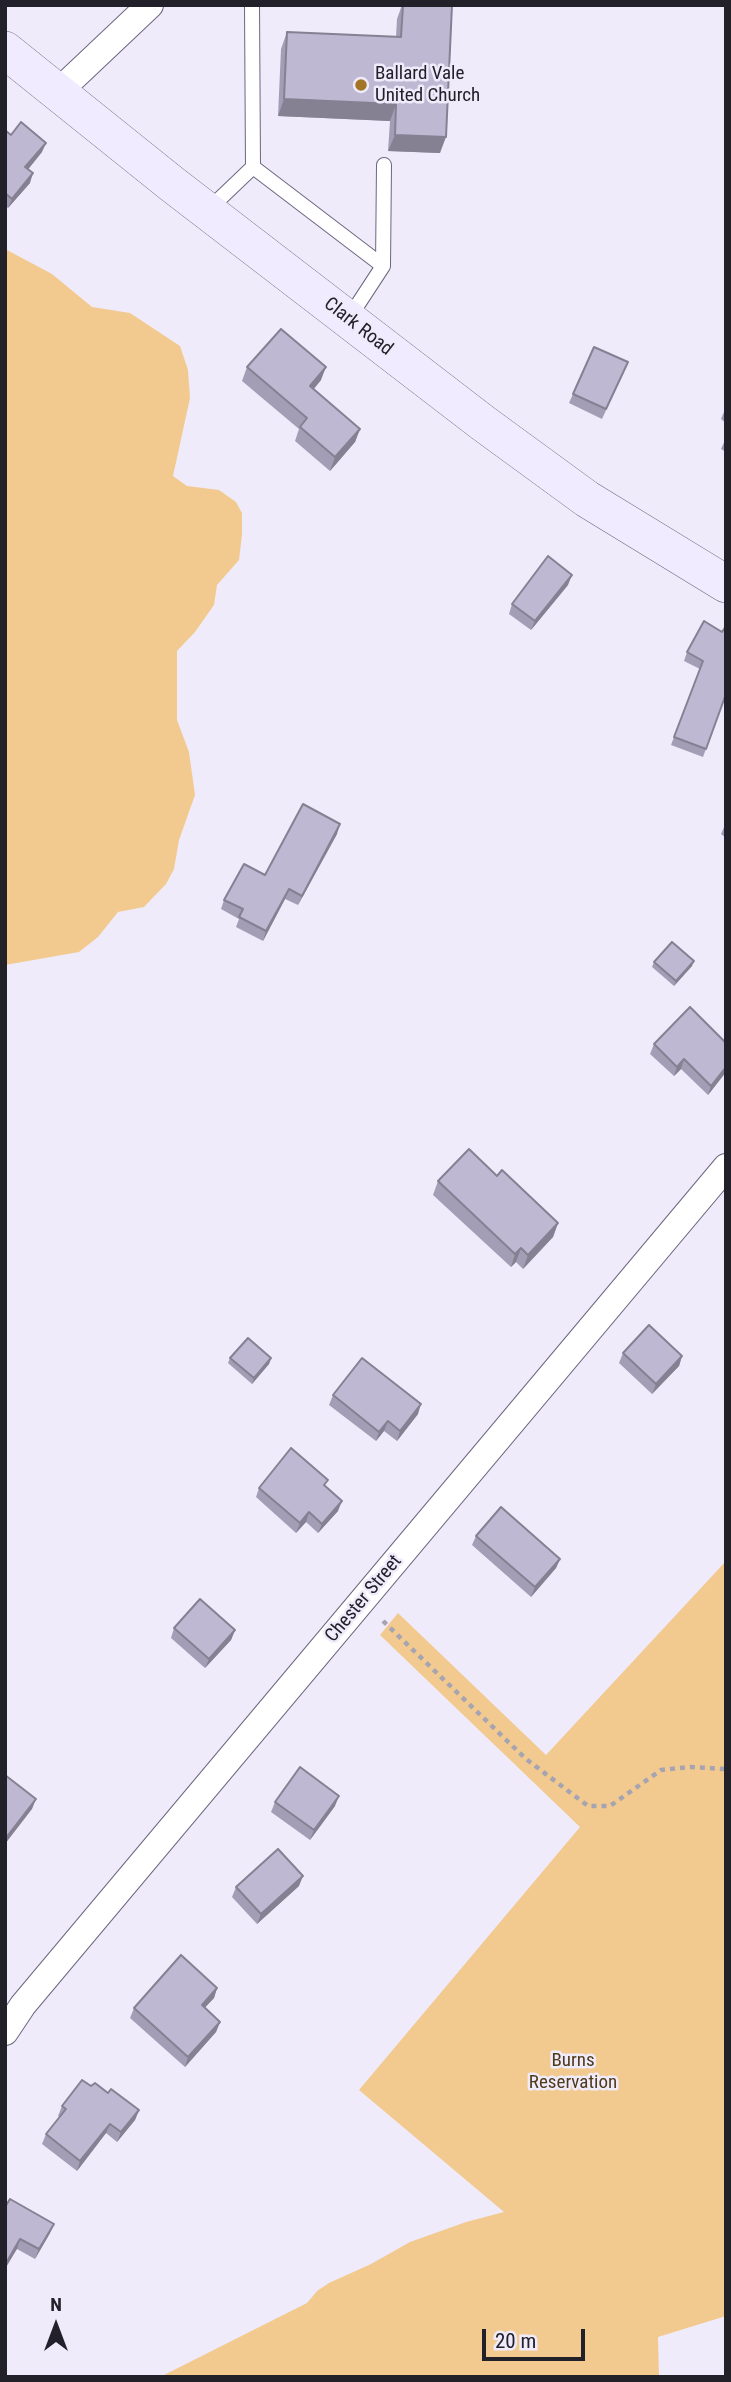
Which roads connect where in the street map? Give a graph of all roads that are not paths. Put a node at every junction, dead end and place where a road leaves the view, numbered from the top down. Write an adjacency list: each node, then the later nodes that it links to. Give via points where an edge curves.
1 (150, 5): 4 (street)
2 (252, 5): 6 (lane)
3 (5, 50): 4 (main road, Clark Road)
4 (58, 92): 7 (main road, Clark Road)
5 (384, 165): 8 (lane)
6 (253, 167): 7 (lane); 8 (lane)
7 (207, 211): 9 (main road, Clark Road)
8 (383, 265): 9 (lane)
9 (348, 319): 10 (main road, Clark Road, via 587,499)
10 (726, 584)
11 (726, 1167): 12 (street, Chester Street)
12 (5, 2032)

